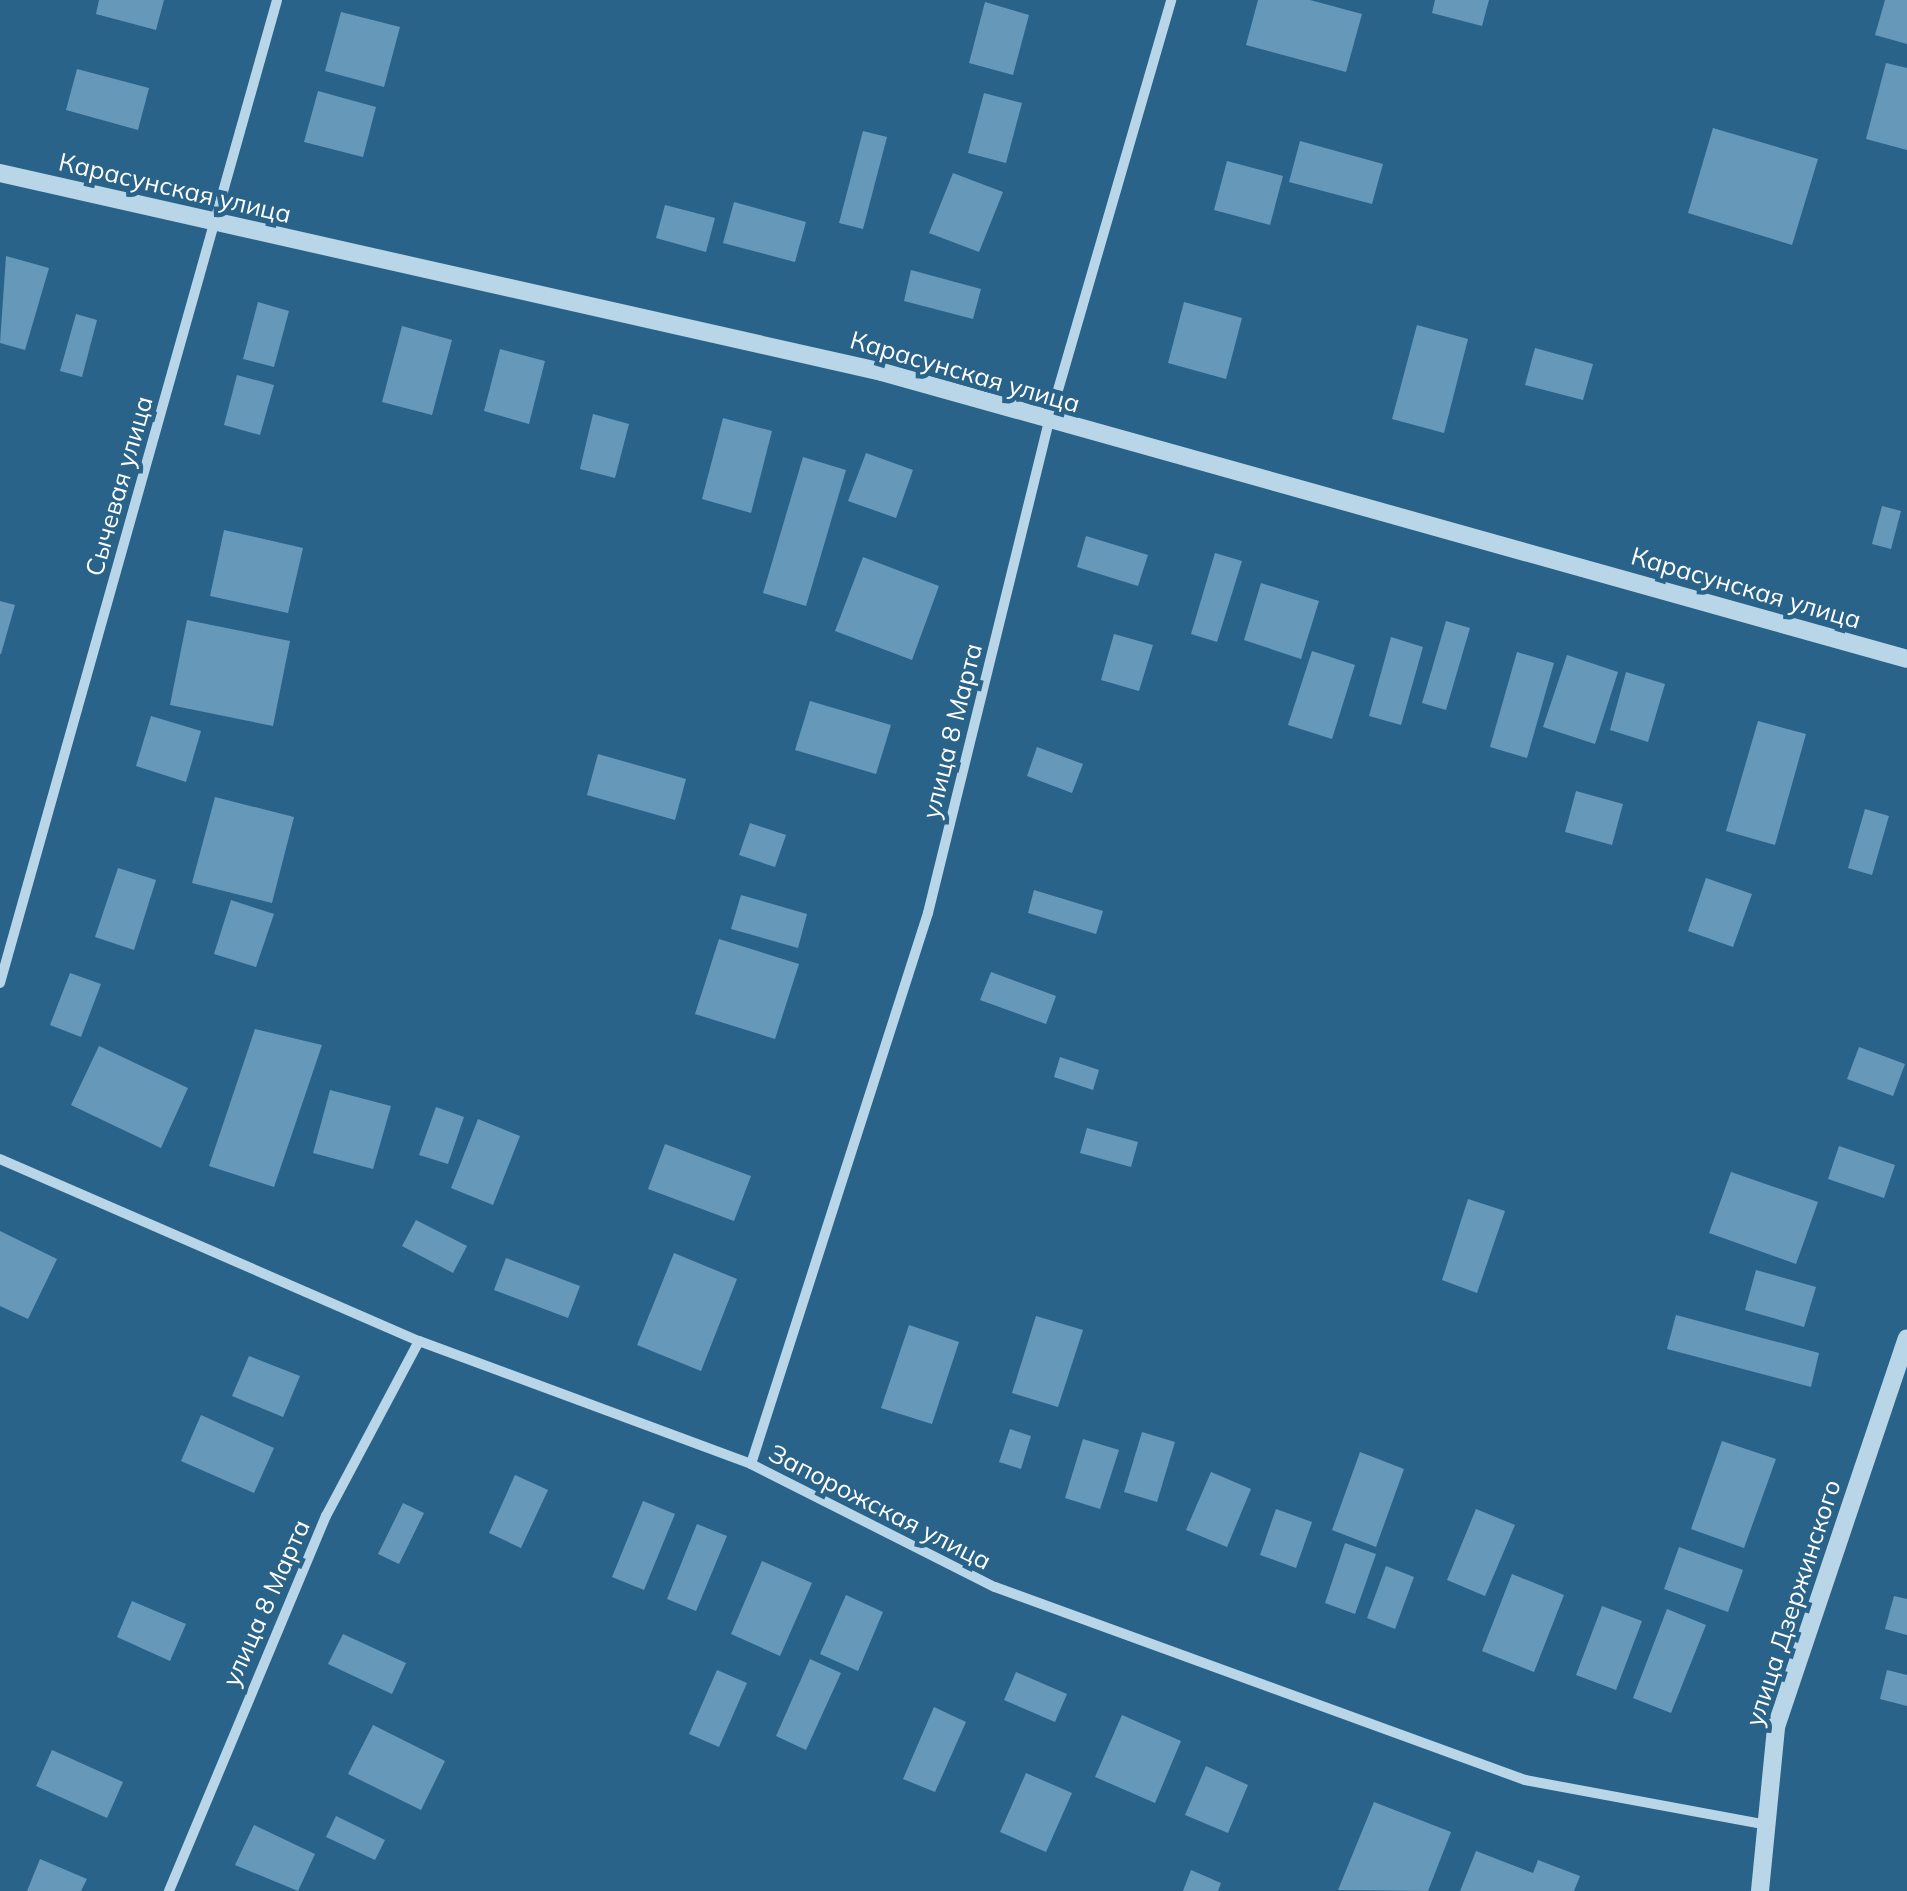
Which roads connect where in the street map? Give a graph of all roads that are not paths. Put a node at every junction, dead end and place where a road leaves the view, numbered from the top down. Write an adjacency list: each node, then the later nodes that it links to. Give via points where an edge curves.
1 (277, 0): 4 (street, Сычевая улица)
2 (1171, 0): 5 (street, улица 8 Марта)
3 (0, 173): 4 (street, Карасунская улица)
4 (216, 224): 5 (street, Карасунская улица, via 882,372); 7 (street, Сычевая улица)
5 (1048, 421): 6 (street, Карасунская улица); 11 (street, улица 8 Марта, via 928,913)
6 (1907, 659)
7 (0, 983)
8 (0, 1159): 10 (street, Запорожская улица)
9 (1907, 1338): 12 (street, улица Дзержинского, via 1776,1728)
10 (419, 1340): 11 (street, Запорожская улица); 13 (street, улица 8 Марта, via 326,1516)
11 (751, 1464): 12 (street, Запорожская улица, via 996,1587 1506,1774)
12 (1762, 1824): 14 (street, улица Дзержинского)
13 (169, 1891)
14 (1760, 1891)

